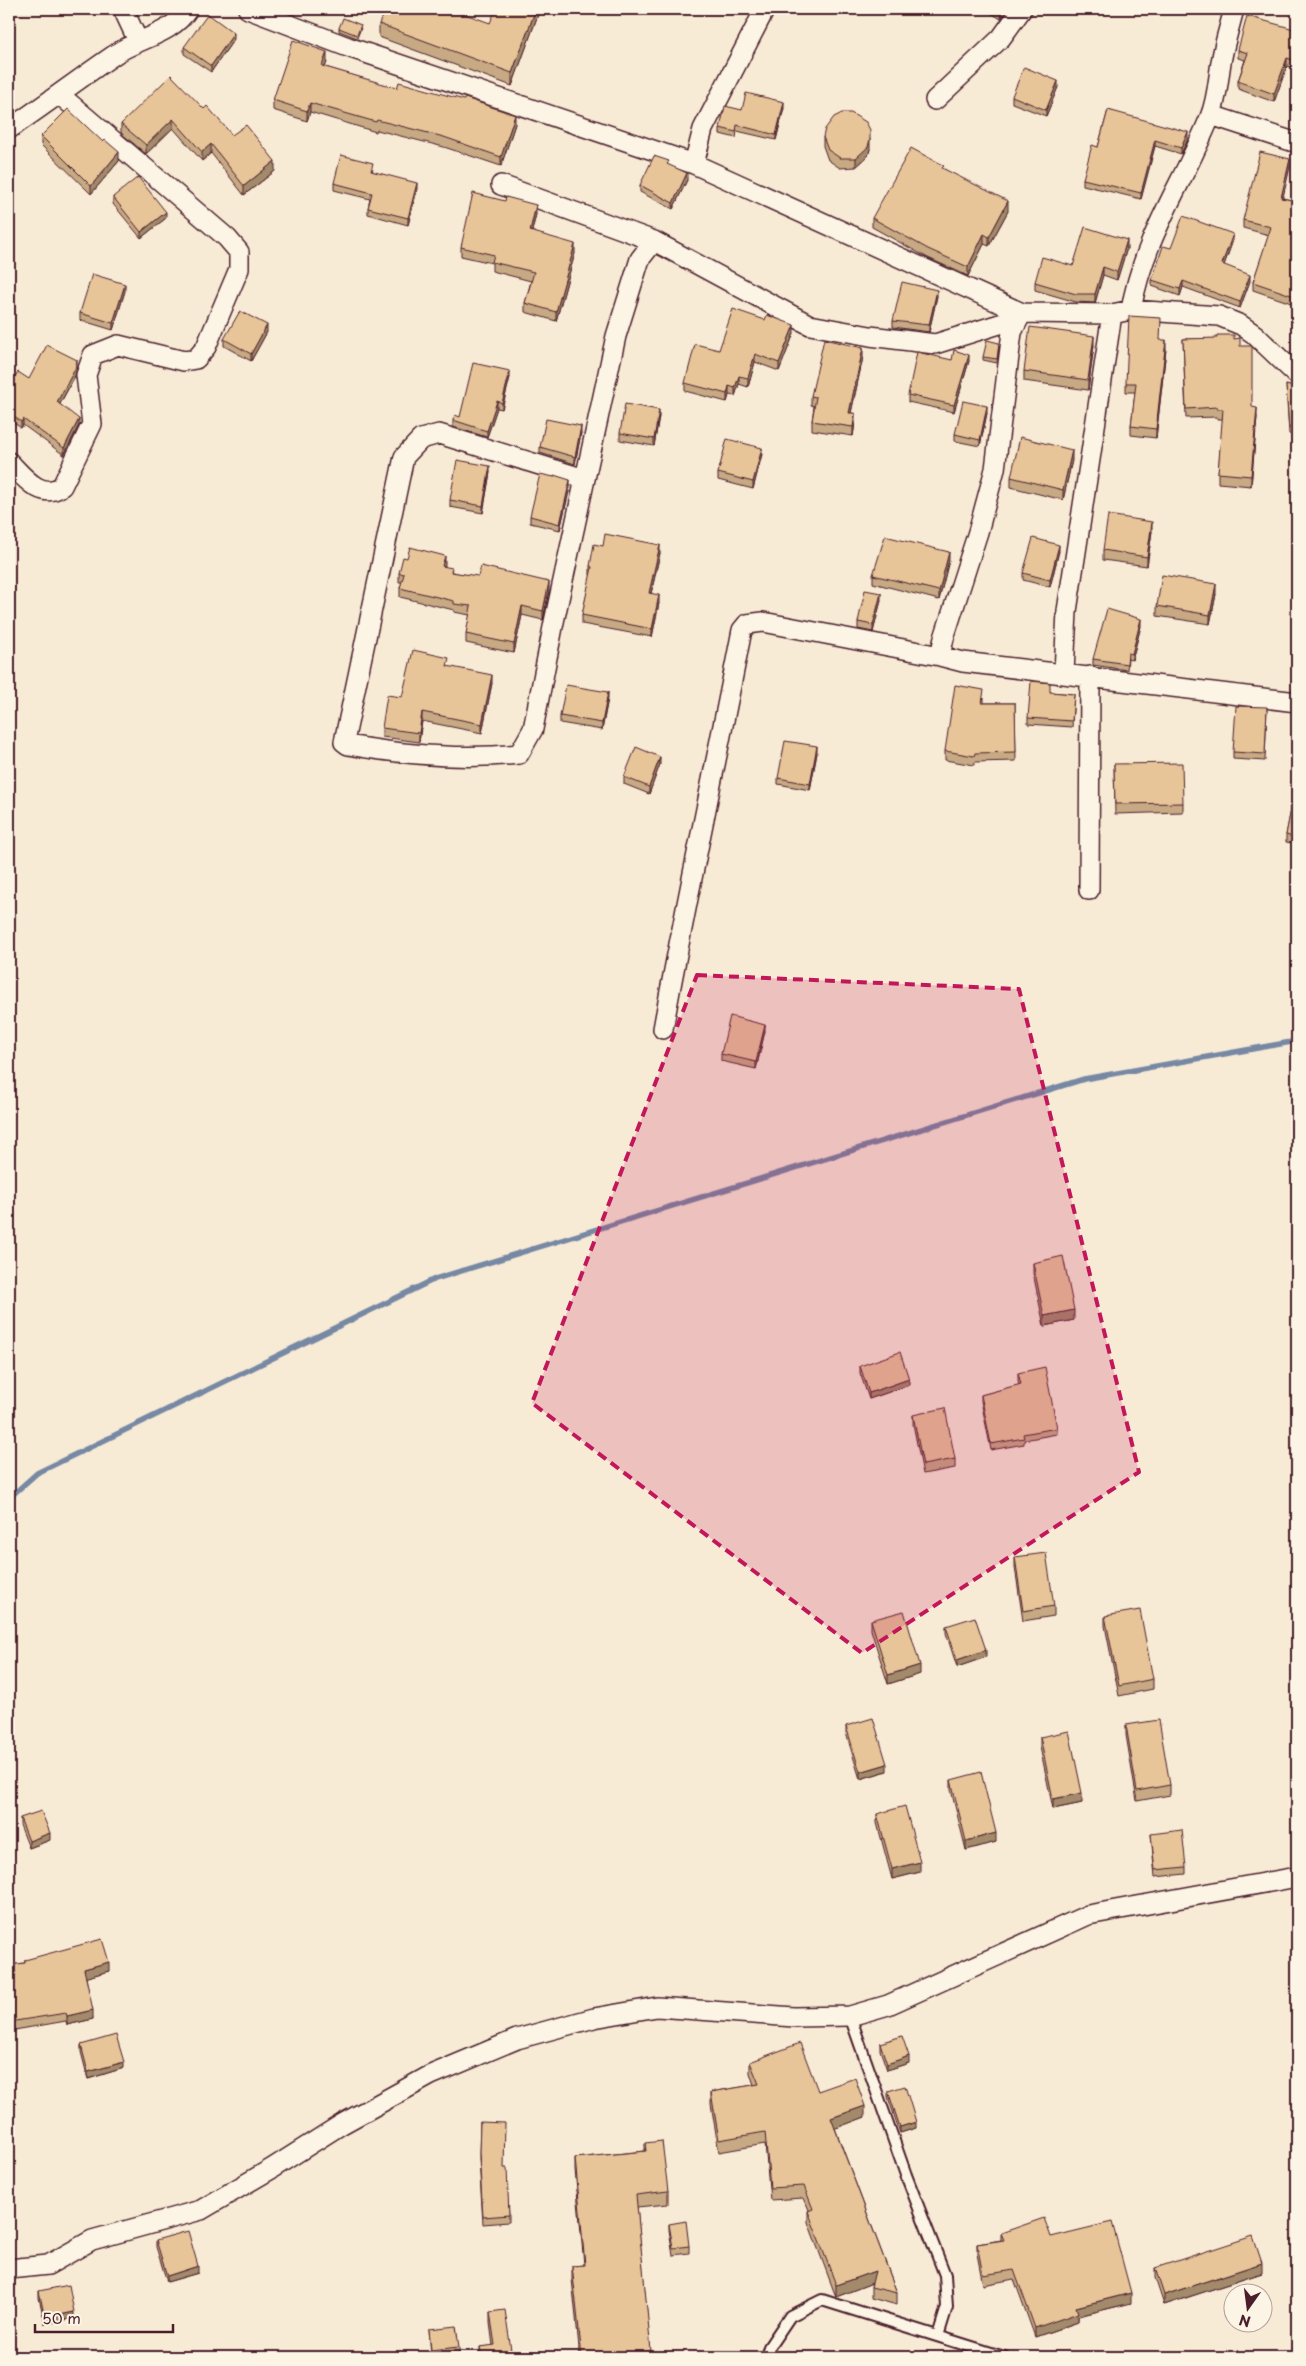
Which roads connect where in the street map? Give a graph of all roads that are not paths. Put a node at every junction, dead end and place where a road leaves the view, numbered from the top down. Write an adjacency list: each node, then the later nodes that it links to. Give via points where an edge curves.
1 (123, 9): 7 (street)
2 (188, 9): 7 (street, via 164,32)
3 (248, 9): 13 (street, via 348,47)
4 (765, 9): 13 (street, via 703,128)
5 (1022, 9): 9 (street, via 1001,38)
6 (1234, 9): 10 (street)
7 (138, 41): 8 (street)
8 (60, 95): 11 (street); 20 (street, via 227,238 239,252 239,269 206,347 196,359 184,361 118,345 93,355 86,375 92,424 62,486 55,492 34,487)
9 (934, 100)
10 (1212, 114): 12 (street); 16 (street, via 1160,218 1136,280)
11 (9, 129)
12 (1297, 143)
13 (694, 164): 18 (street)
14 (502, 184): 15 (street)
15 (654, 241): 18 (street, via 810,325 935,344); 21 (street, via 640,258 616,336)
16 (1131, 310): 17 (street); 19 (street, via 1219,316 1254,334)
17 (1112, 314): 18 (street); 23 (street, via 1067,611)
18 (1021, 316): 22 (street, via 1012,332 995,468)
19 (1297, 375)
20 (9, 462)
21 (585, 479): 21 (street, via 533,729 519,754 483,757 406,754 344,742 404,457 422,439 439,434)
22 (940, 656): 23 (street, via 963,662); 27 (street, via 763,622 747,624 742,630 688,891)
23 (1064, 673): 24 (street)
24 (1090, 676): 25 (street); 26 (street)
25 (1297, 702)
26 (1089, 890)
27 (664, 1029)
28 (1297, 1878): 29 (street, via 1088,1915 888,2005)
29 (850, 2016): 30 (street, via 794,2017 657,2007 594,2018 517,2039 431,2075 342,2124 201,2210 92,2240 48,2265); 31 (lane, via 945,2275 948,2294)
30 (9, 2269)
31 (938, 2336): 32 (lane, via 822,2300 790,2316 769,2346); 33 (lane)
32 (766, 2357)
33 (1004, 2357)

